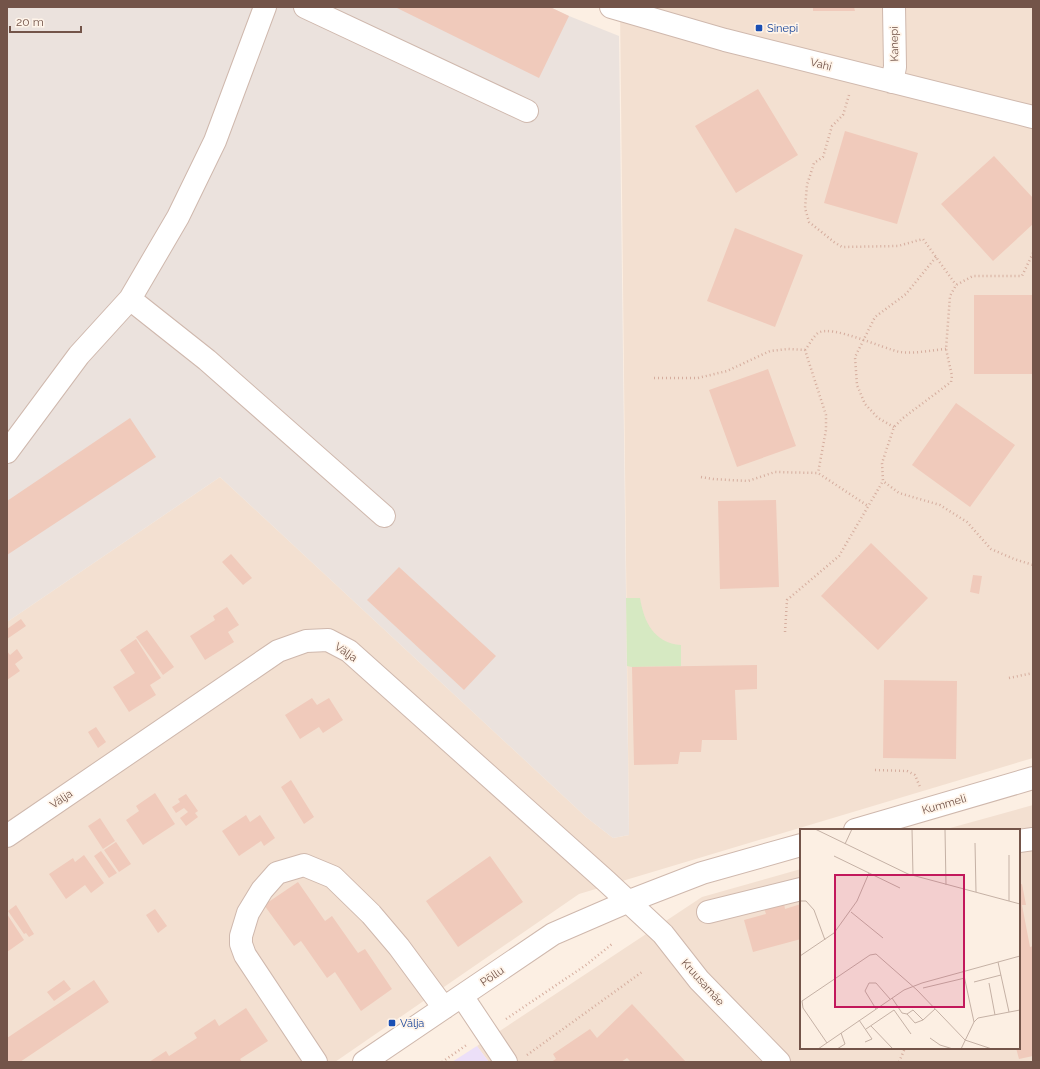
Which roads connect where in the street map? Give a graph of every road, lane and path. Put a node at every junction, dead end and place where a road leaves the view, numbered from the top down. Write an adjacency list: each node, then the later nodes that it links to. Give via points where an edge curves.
1 (265, 7): 12 (street, via 215,140 178,217)
2 (305, 7): 7 (street)
3 (894, 7): 5 (street, Kanepi, via 895,66)
4 (624, 9): 5 (street, Vahi, via 725,40)
5 (892, 82): 8 (street, Vahi)
6 (849, 94): 10 (path, via 843,115 832,126 823,157 814,164 807,185 805,208 809,222 842,247 898,246 923,239)
7 (527, 111)
8 (1033, 116)
9 (1033, 253): 11 (path, via 1022,276 973,276)
10 (936, 257): 11 (path); 13 (path, via 906,294 874,317)
11 (956, 285): 14 (path, via 950,296)
12 (130, 299): 18 (street, via 79,355); 23 (street, via 207,360)
13 (864, 339): 14 (path, via 901,352); 15 (path, via 822,331); 17 (path, via 855,357 857,385 865,404 878,418)
14 (946, 349): 17 (path, via 951,382)
15 (804, 350): 16 (path, via 770,351 727,371 698,378); 19 (path, via 826,415 826,430)
16 (654, 378)
17 (894, 427): 21 (path, via 882,463)
18 (7, 452)
19 (818, 473): 20 (path, via 775,472 748,481); 22 (path)
20 (702, 477)
21 (883, 481): 22 (path); 24 (path, via 899,493 940,505 966,522 991,548)
22 (868, 506): 25 (path, via 839,556 788,600)
23 (384, 516)
24 (1033, 565)
25 (785, 632)
26 (1033, 673): 27 (path)
27 (1008, 678)
28 (874, 770): 30 (path, via 907,771 915,775)
29 (1033, 778): 31 (street, Kummeli)
30 (920, 788)
31 (858, 829)
32 (7, 836): 37 (street, Välja, via 278,651 306,641 328,640 349,651)
33 (1033, 839): 34 (street)
34 (1020, 841)
35 (800, 845): 37 (street, via 702,873)
36 (800, 889): 38 (street)
37 (627, 902): 41 (street, Põllu, via 553,934); 49 (street, Kruusamäe, via 663,934 699,980)
38 (708, 912)
39 (612, 944): 43 (path, via 586,965)
40 (642, 972): 45 (path)
41 (462, 996): 42 (street, Põllu); 43 (street)
42 (444, 1008): 46 (street, via 399,947 371,914 333,877 304,865 277,873 262,890 248,913 240,936 241,944 245,955); 47 (street, Põllu)
43 (487, 1032): 45 (street); 48 (path)
44 (905, 1049): 50 (path)
45 (515, 1060)
46 (316, 1062)
47 (364, 1062)
48 (442, 1062)
49 (779, 1062)
50 (899, 1062)

